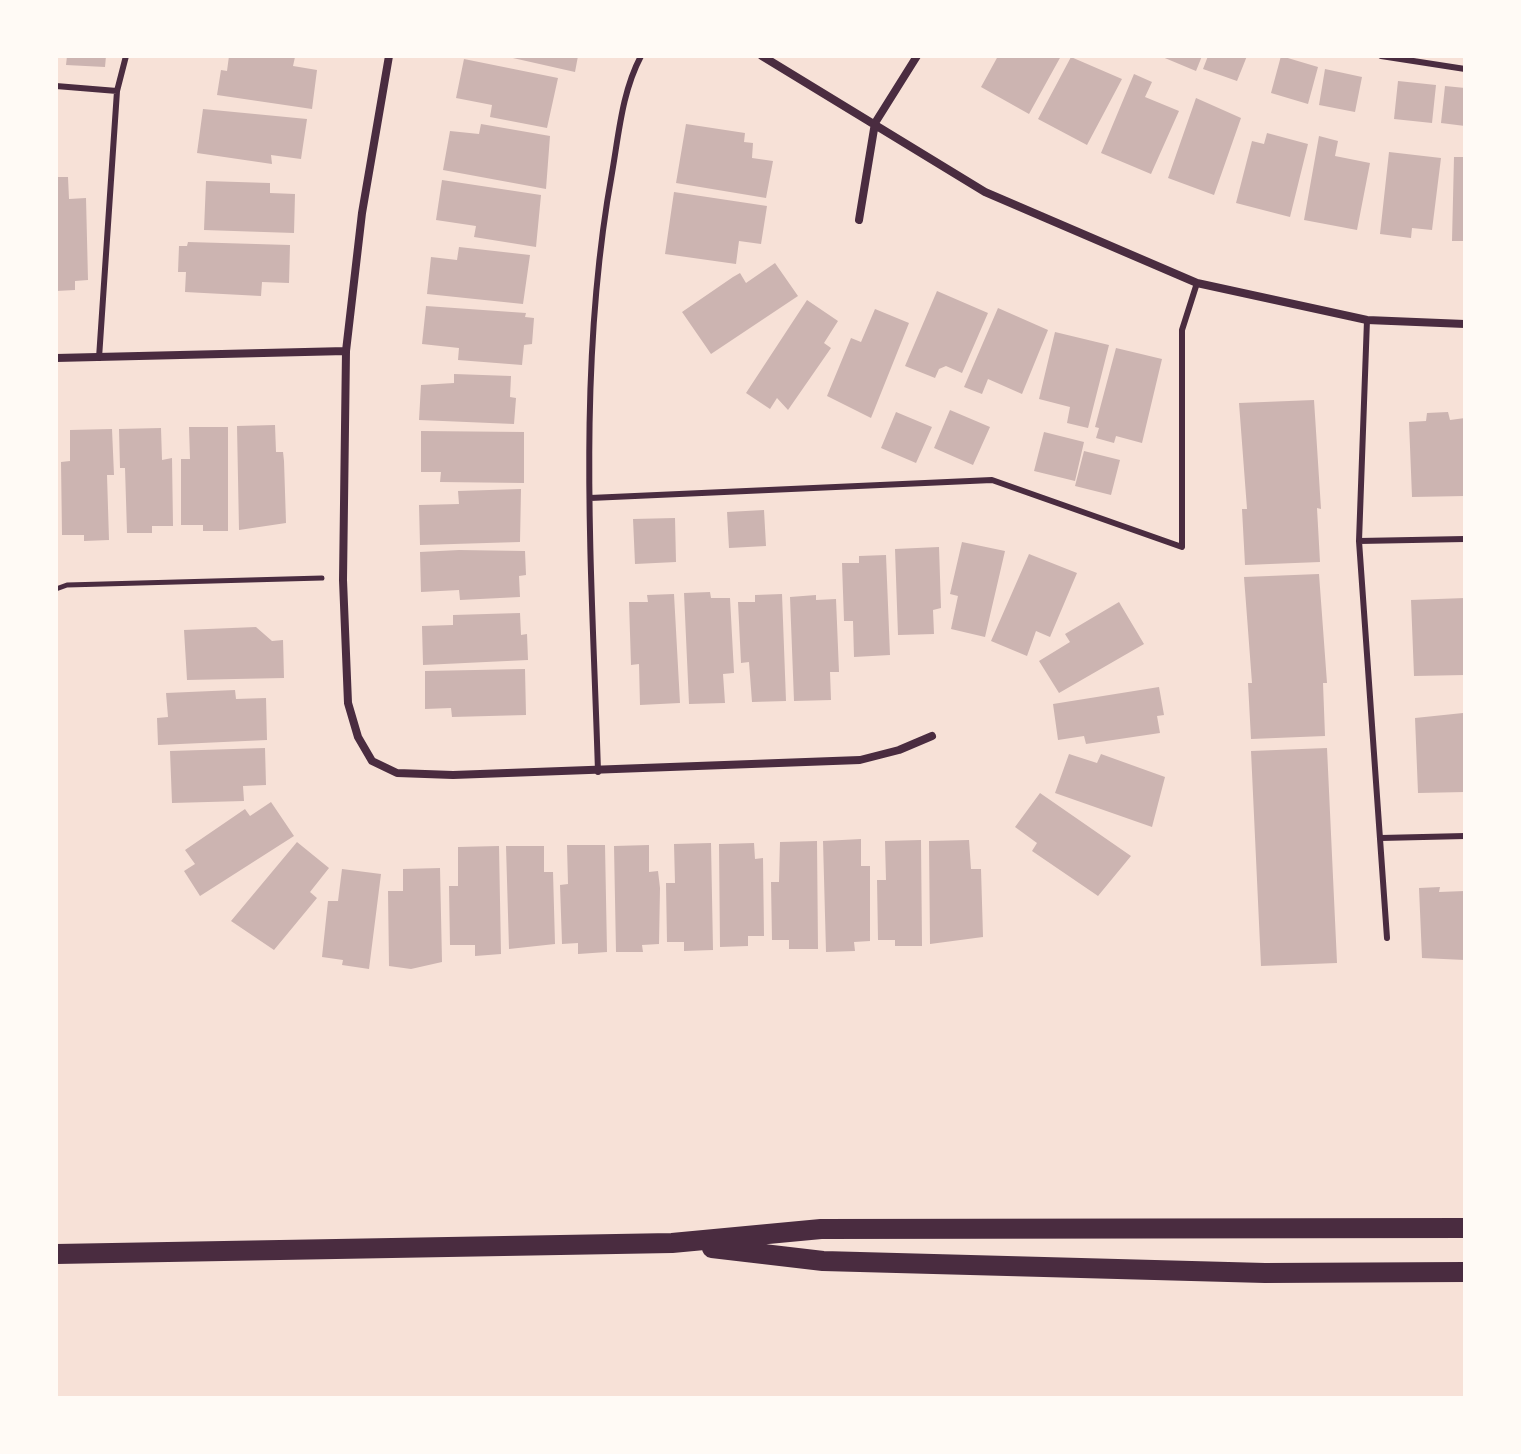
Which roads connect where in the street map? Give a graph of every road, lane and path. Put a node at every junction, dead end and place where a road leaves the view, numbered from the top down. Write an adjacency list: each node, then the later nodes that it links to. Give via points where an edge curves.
1 (126, 56): 9 (lane)
2 (389, 56): 15 (street, via 362,213)
3 (641, 56): 18 (lane, via 629,80 603,221 587,400)
4 (762, 56): 10 (street)
5 (917, 56): 10 (street)
6 (1381, 56): 7 (lane)
7 (1465, 69)
8 (56, 86): 9 (lane)
9 (117, 91): 17 (lane)
10 (875, 123): 11 (street); 12 (street, via 985,192)
11 (859, 220)
12 (1197, 283): 13 (street); 18 (lane, via 1182,330 1182,547 992,480)
13 (1367, 320): 14 (street); 20 (lane)
14 (1465, 324)
15 (346, 351): 17 (street); 21 (street)
16 (56, 358): 17 (street)
17 (99, 358)
18 (590, 498): 24 (lane)
19 (1465, 539): 20 (lane)
20 (1359, 541): 26 (lane)
21 (343, 580): 22 (path); 24 (street, via 348,703 372,761 397,773 418,775)
22 (56, 589)
23 (932, 736): 24 (street, via 860,760)
24 (598, 772)
25 (1465, 836): 26 (lane)
26 (1381, 838): 27 (lane)
27 (1387, 938)
28 (1465, 1228): 29 (main road, via 821,1229)
29 (672, 1243): 30 (main road); 31 (main road, via 823,1261 1265,1273)
30 (56, 1254)
31 (1465, 1272)

